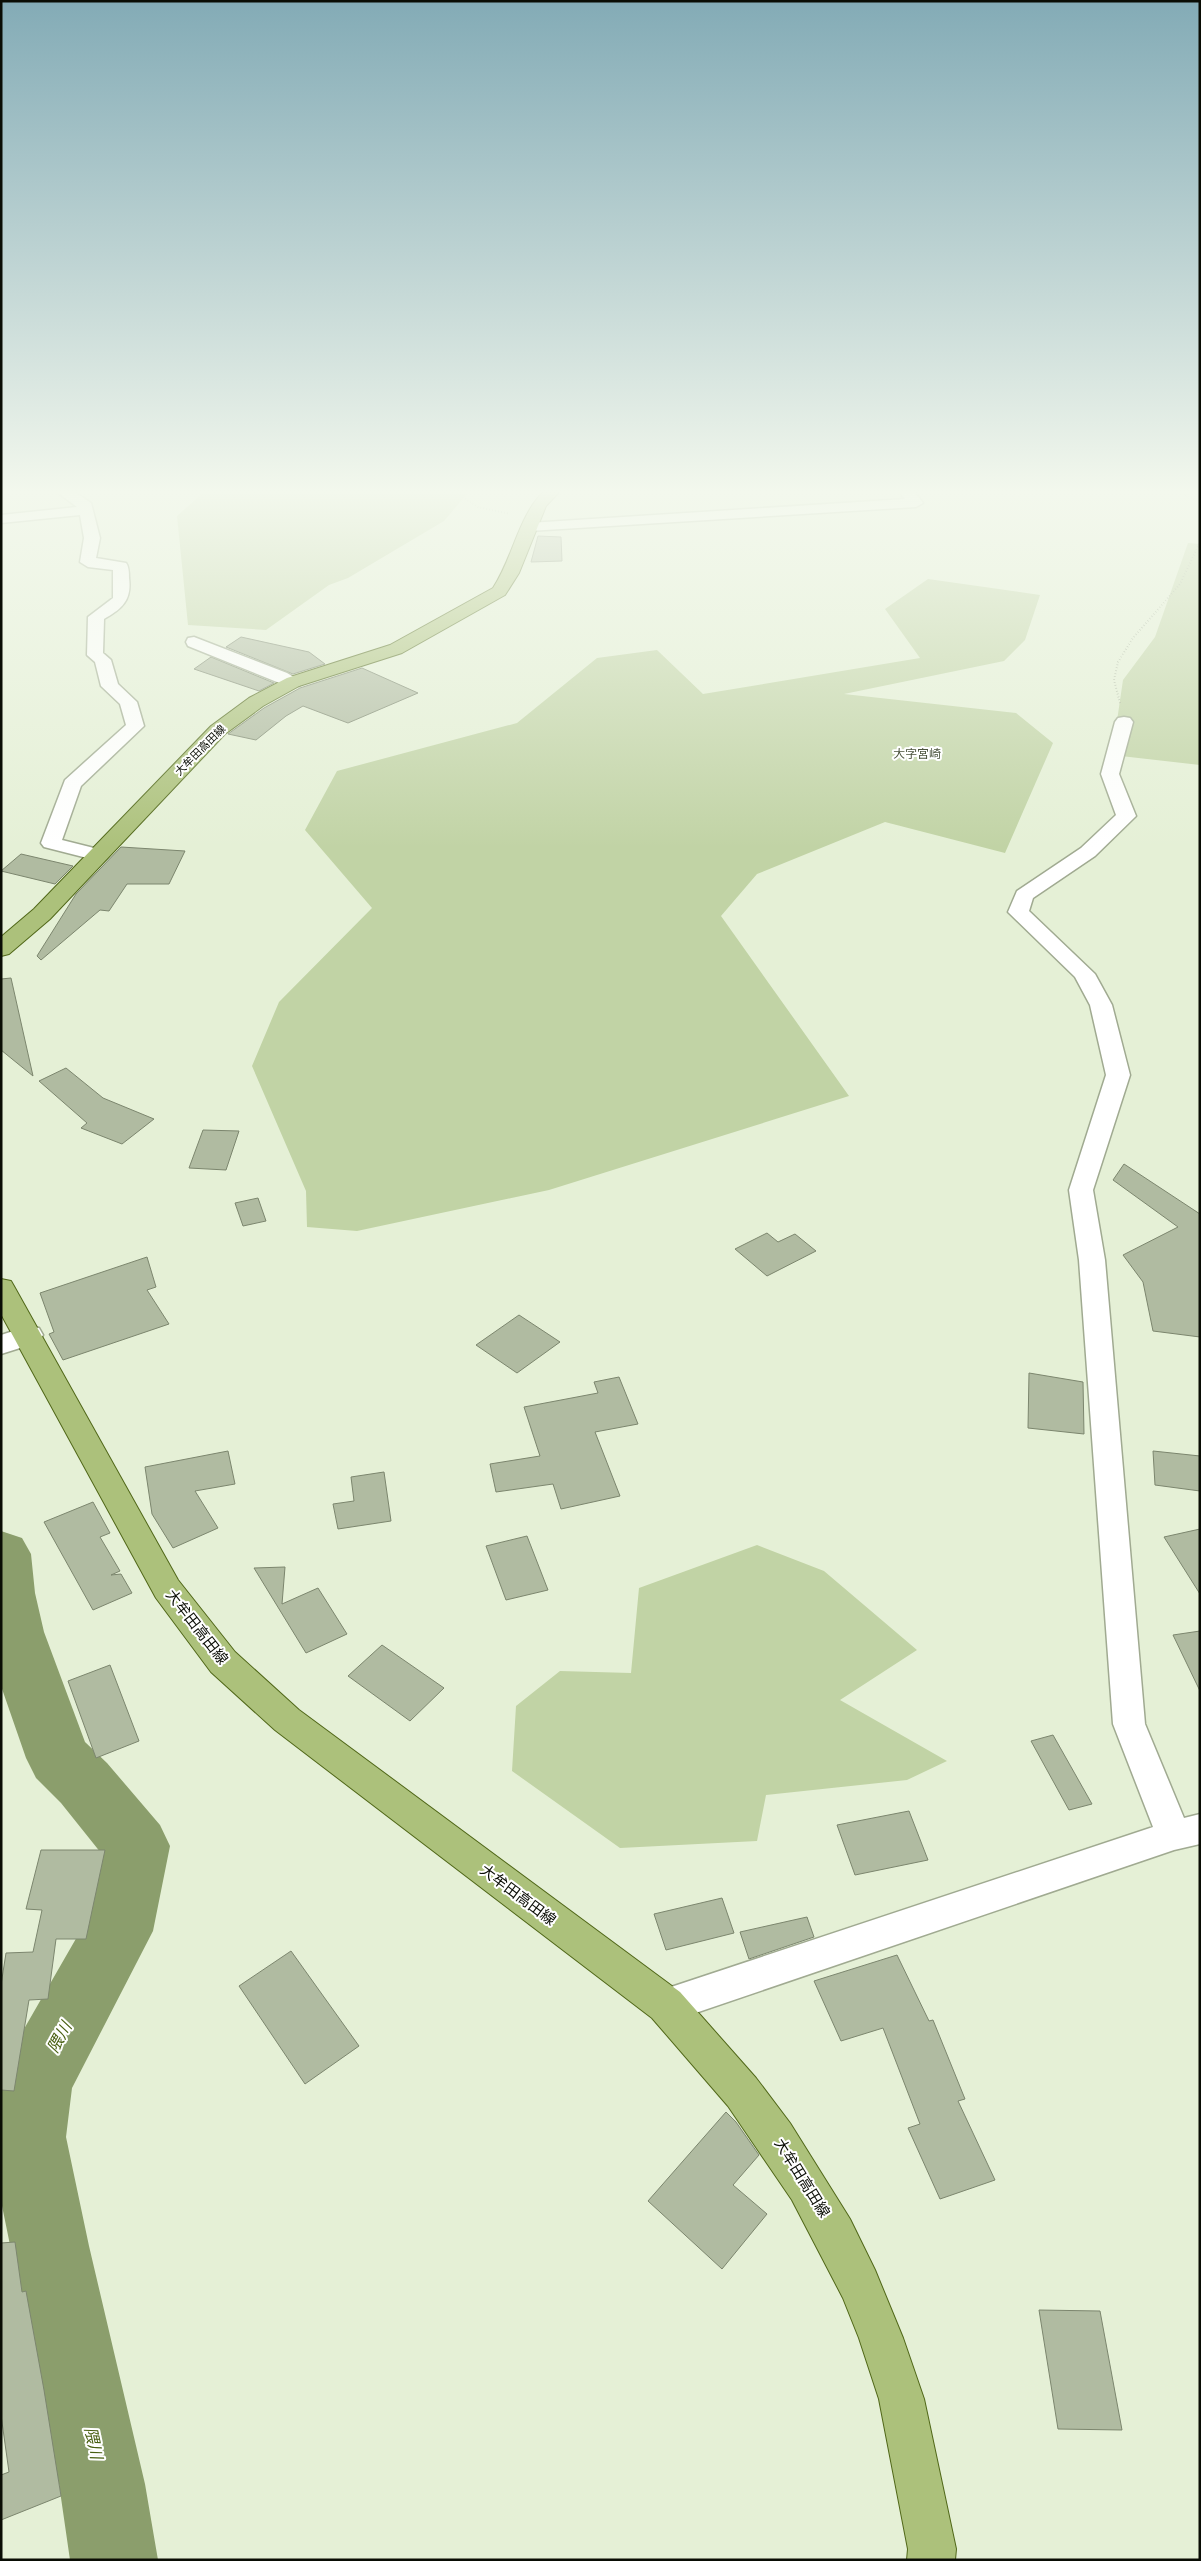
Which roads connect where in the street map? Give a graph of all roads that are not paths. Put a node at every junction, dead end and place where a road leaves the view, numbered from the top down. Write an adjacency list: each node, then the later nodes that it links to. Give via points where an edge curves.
1 (113, 609): 6 (street, via 96,617 95,654 103,660 110,686 128,702 135,726 72,784 51,843)
2 (468, 609): 4 (main road, 大牟田高田線, via 396,649)
3 (194, 642): 4 (street, via 211,652)
4 (293, 682): 6 (main road, 大牟田高田線, via 256,702 218,730)
5 (1124, 722): 10 (street, via 1110,774 1126,816 1088,852 1024,895 1018,912 1084,974 1101,1004 1118,1074 1081,1190 1092,1260 1129,1724)
6 (99, 855): 7 (main road, 大牟田高田線, via 42,914)
7 (1, 949)
8 (1, 1288): 9 (main road, 大牟田高田線)
9 (15, 1340): 11 (main road, 大牟田高田線, via 167,1589 223,1662 295,1726)
10 (1187, 1831): 11 (street)
11 (666, 2005): 12 (main road, 大牟田高田線, via 706,2047 770,2128 821,2207 857,2276 900,2394)
12 (935, 2556)

